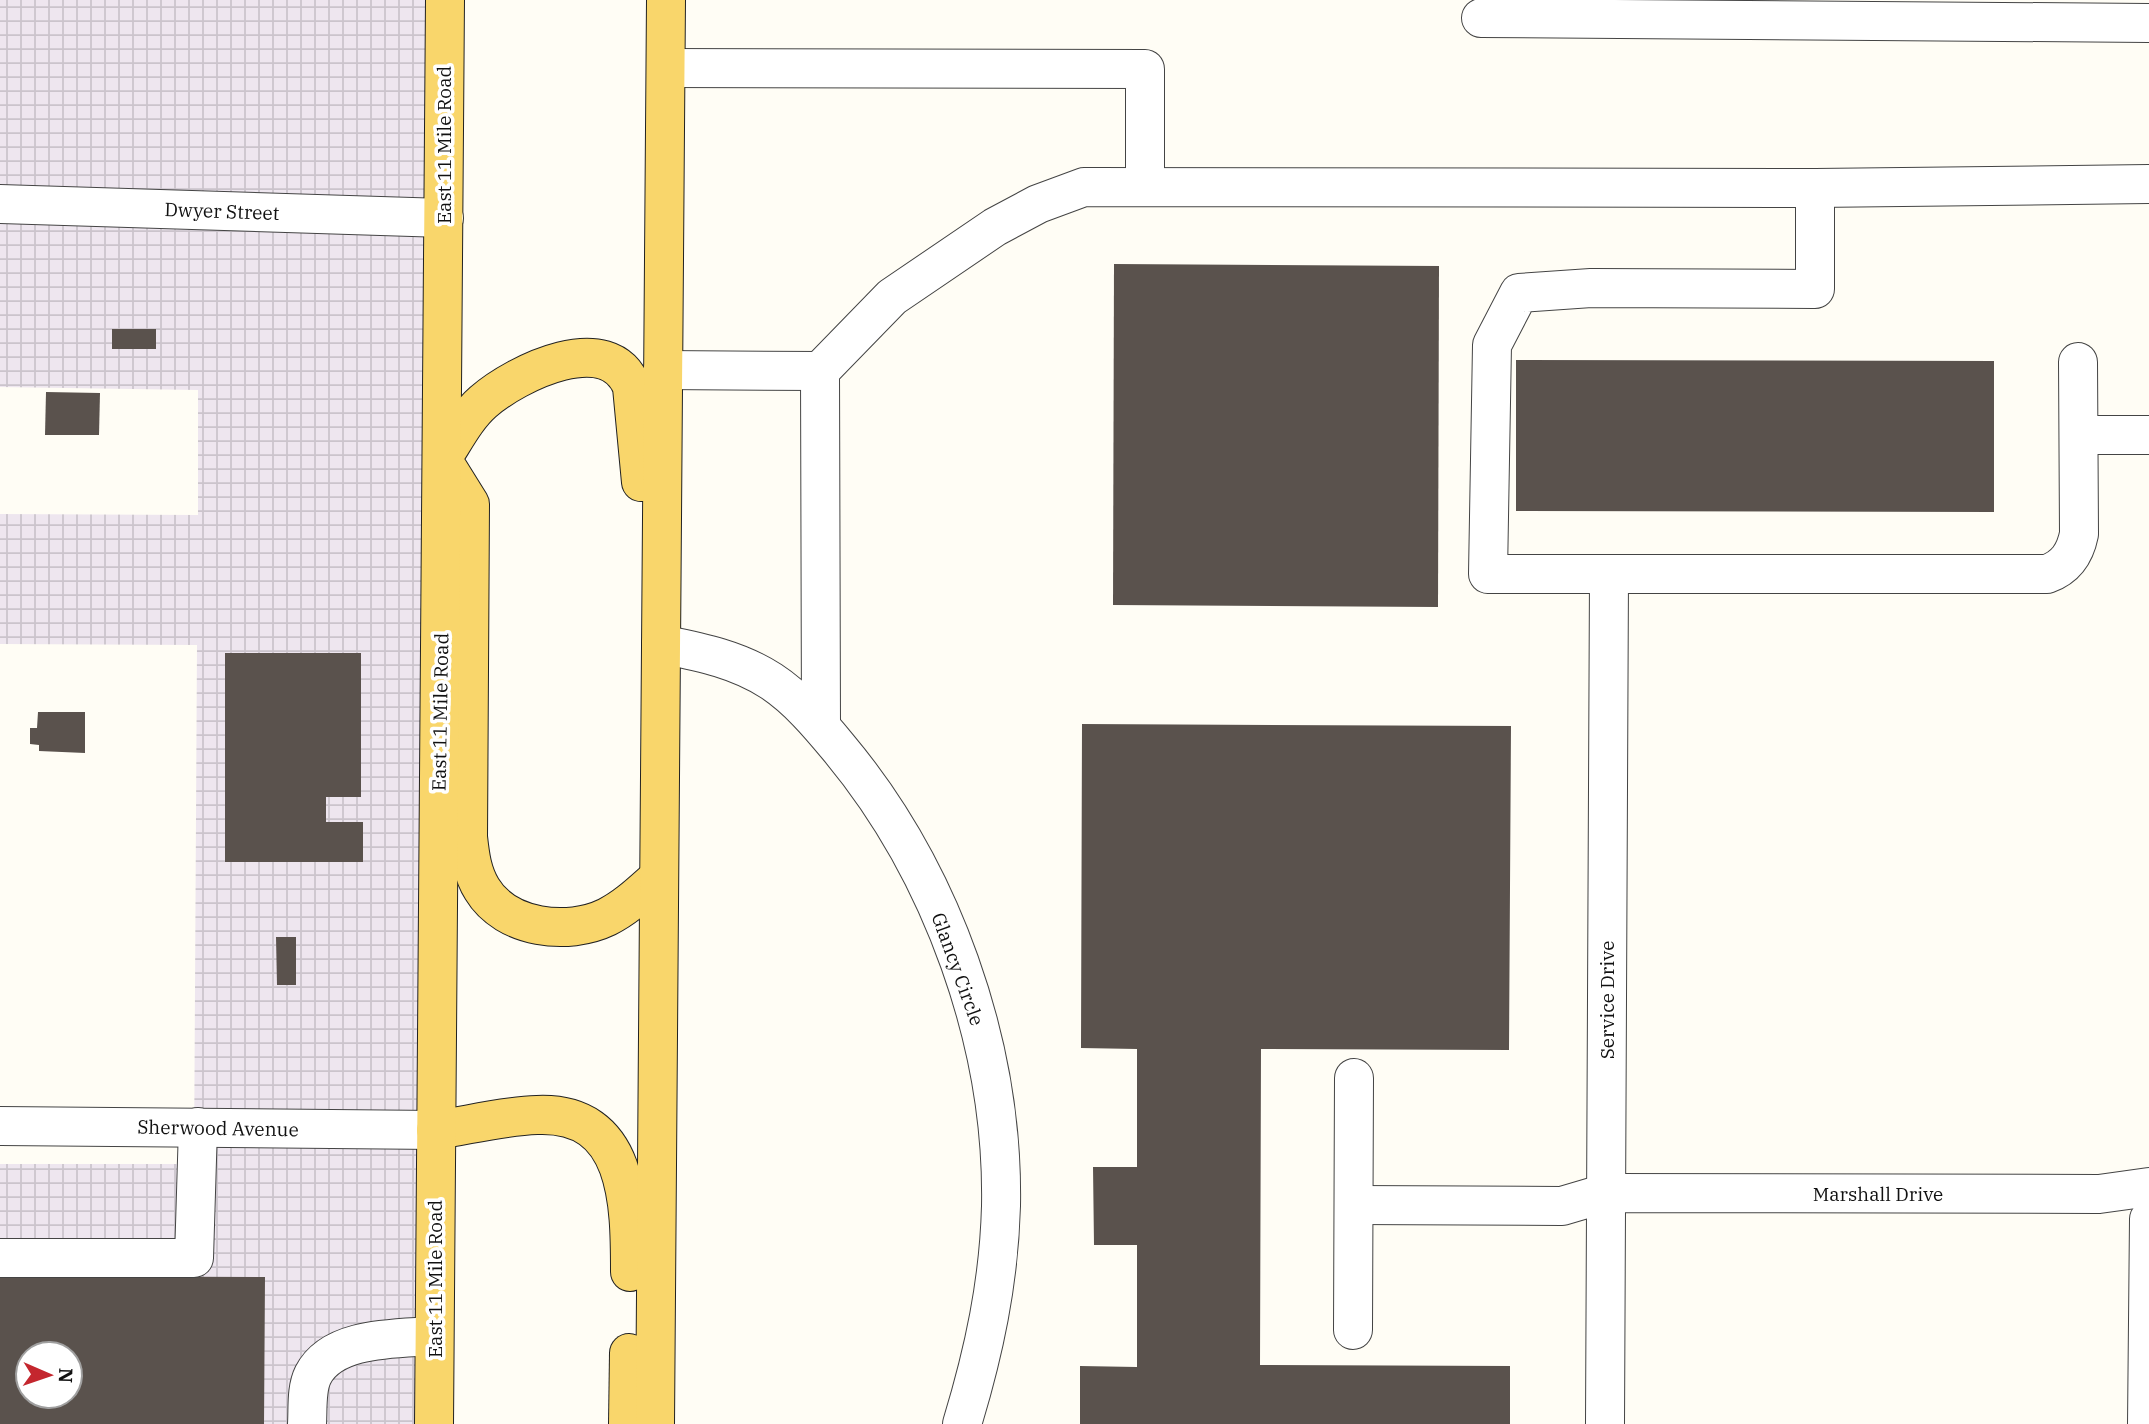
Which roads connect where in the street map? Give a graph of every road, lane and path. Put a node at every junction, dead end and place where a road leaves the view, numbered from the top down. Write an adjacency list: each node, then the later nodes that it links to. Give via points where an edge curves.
1 (445, 0): 10 (main road, East 11 Mile Road)
2 (666, 0): 5 (main road)
3 (1481, 19): 4 (street)
4 (2149, 23)
5 (666, 68): 7 (street, via 1145,69); 12 (main road)
6 (2149, 184): 8 (street)
7 (1145, 186): 8 (street); 13 (street, via 1084,187 995,227 892,296)
8 (1815, 188): 18 (street, via 1815,289 1591,288 1519,293 1492,345 1488,574)
9 (0, 204): 10 (street, Dwyer Street)
10 (444, 218): 16 (main road, East 11 Mile Road)
11 (2078, 362): 14 (street)
12 (663, 370): 13 (street); 17 (main road)
13 (820, 371): 20 (street)
14 (2079, 435): 15 (street); 18 (street, via 2077,546 2064,564 2047,574)
15 (2149, 435)
16 (442, 459): 17 (main road, via 473,412 506,386 574,358 609,359 627,373 632,387 638,467); 21 (main road, via 470,504 468,837 474,875 493,903 522,920 573,927 607,917); 25 (main road, East 11 Mile Road)
17 (662, 565): 19 (main road)
18 (1609, 576): 27 (street, Service Drive)
19 (662, 644): 20 (street, Glancy Circle, via 747,667 773,682); 21 (main road)
20 (821, 726): 37 (street, Glancy Circle, via 860,774 921,873 957,958 982,1037 995,1115 1000,1234 993,1306)
21 (659, 877): 36 (main road)
22 (1354, 1078): 28 (street)
23 (0, 1126): 24 (street, Sherwood Avenue)
24 (198, 1128): 25 (street, Sherwood Avenue); 30 (street, via 194,1258)
25 (436, 1130): 32 (main road, East 11 Mile Road); 35 (main road, via 551,1116 586,1127 609,1147 619,1164 629,1216)
26 (2149, 1187): 27 (street, Marshall Drive, via 2099,1194)
27 (1606, 1193): 28 (street, Marshall Drive, via 1562,1206); 38 (street, Service Drive)
28 (1354, 1205): 31 (street)
29 (2149, 1219): 39 (street)
30 (0, 1258)
31 (1353, 1330)
32 (434, 1336): 33 (street, via 372,1342 329,1357 312,1377); 34 (main road, East 11 Mile Road)
33 (307, 1424)
34 (434, 1424)
35 (628, 1424)
36 (655, 1424)
37 (962, 1424)
38 (1605, 1424)
39 (2147, 1424)

